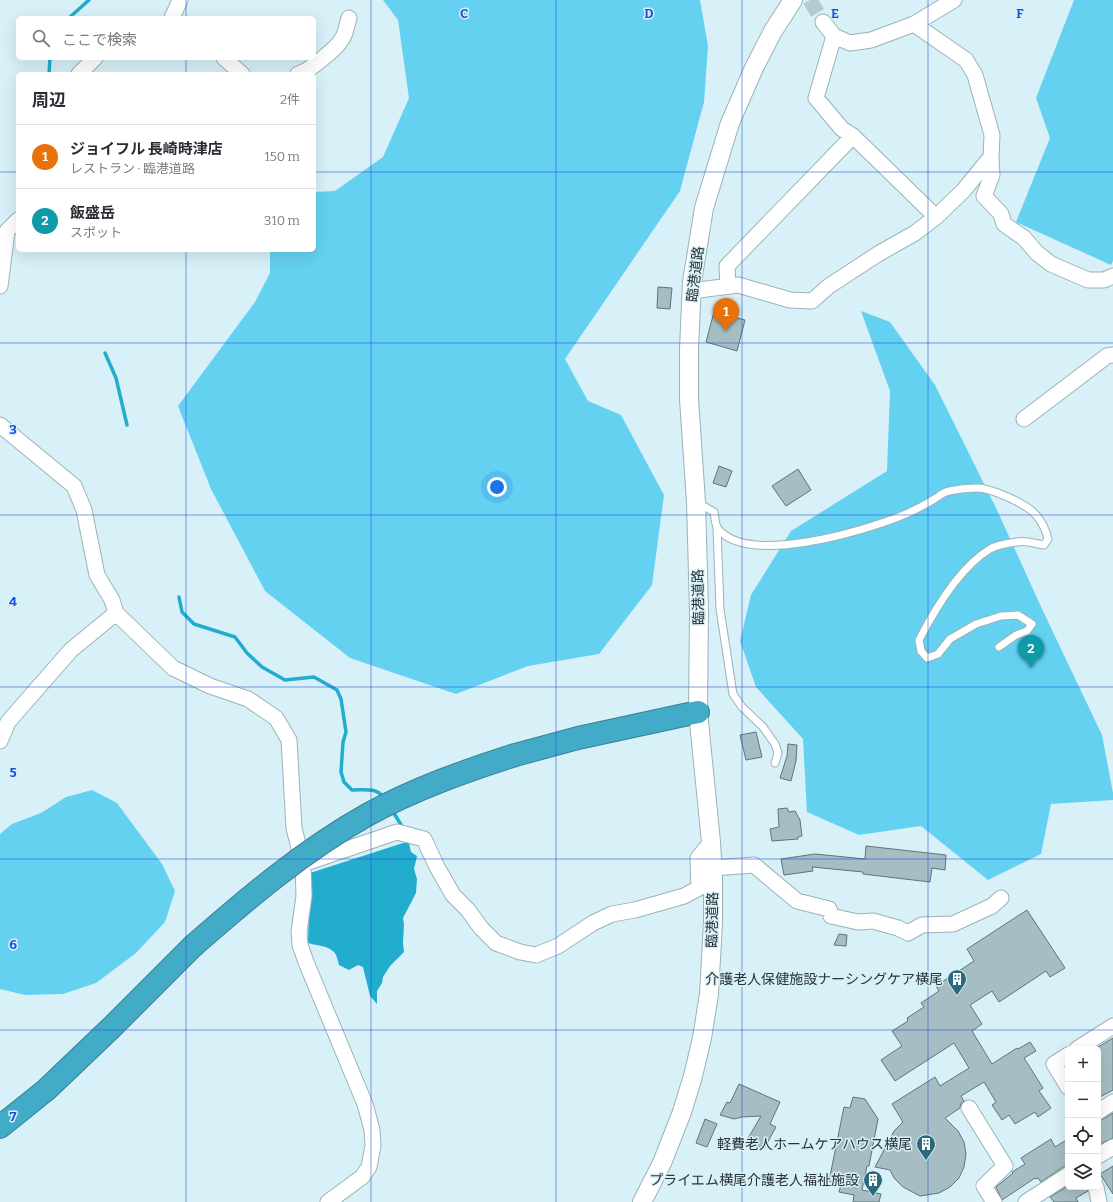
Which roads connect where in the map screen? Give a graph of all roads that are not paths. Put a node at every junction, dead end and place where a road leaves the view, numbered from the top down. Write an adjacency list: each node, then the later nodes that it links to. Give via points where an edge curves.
1 (180, 0): 4 (street)
2 (793, 0): 21 (street, 臨港道路, via 754,68 730,123 704,208)
3 (954, 0): 7 (street)
4 (173, 16)
5 (349, 18): 13 (street, via 342,39)
6 (823, 22): 8 (street)
7 (914, 24): 8 (street, via 871,40 850,43); 15 (street, via 966,60 975,75 992,135)
8 (834, 36): 14 (street, via 816,98 842,129)
9 (93, 60): 11 (street)
10 (226, 60): 12 (street)
11 (81, 72)
12 (240, 72)
13 (305, 72)
14 (853, 136): 16 (street); 20 (street, via 727,266)
15 (991, 158): 16 (street, via 963,191); 18 (street, via 992,176 984,196 1001,214 1004,224 1024,238 1051,264 1088,280 1104,280)
16 (936, 217): 20 (street, via 915,233 829,286 812,301 790,300 738,285)
17 (16, 222): 19 (street, via 7,231)
18 (1113, 276)
19 (0, 286)
20 (728, 286): 21 (street)
21 (691, 291): 25 (street, 臨港道路, via 689,399)
22 (1113, 355): 23 (street, via 1107,356)
23 (1024, 419)
24 (0, 425): 27 (street, via 74,486 84,510 96,575 112,600)
25 (696, 502): 26 (lane, via 714,512); 29 (street, 臨港道路)
26 (717, 528): 28 (lane, via 729,539 768,546 818,540 862,530 902,516 948,491 978,488 999,493 1035,514 1047,531 1048,539 1044,545 1019,541 992,548 976,559 951,587 919,640 927,658 938,654 950,639 976,624 1001,616 1018,616 1032,624 1027,631); 31 (lane, via 720,609 733,694 775,744 778,753)
27 (116, 612): 30 (street, via 71,650 8,722); 33 (street, via 173,668 210,686 248,699 276,718 289,740 294,828)
28 (999, 647)
29 (698, 712): 32 (street, 臨港道路); 43 (highway, bridge, via 515,754 413,792 368,815 320,844 276,876 193,946 52,1085)
30 (0, 741)
31 (775, 763)
32 (711, 842): 33 (street, via 698,858 699,888 684,896 612,914 558,946 536,955 496,943 453,895 424,839 414,835 397,832); 34 (street, 臨港道路)
33 (303, 864): 48 (street, via 304,896 300,944 366,1104 372,1130 373,1146 369,1167 362,1177)
34 (712, 868): 35 (street, via 754,865 797,901 829,909 831,916 858,922 873,921 908,933 922,925 953,924 992,906); 49 (street, 臨港道路, via 713,923 709,994 702,1038 682,1112 662,1163)
35 (1000, 898)
36 (1113, 1026): 37 (street)
37 (1083, 1046)
38 (1065, 1057): 39 (street, via 1054,1064)
39 (1065, 1081)
40 (1113, 1102): 42 (street)
41 (969, 1108): 50 (street, via 1005,1166 984,1186)
42 (1101, 1110)
43 (1, 1127)
44 (1113, 1147): 45 (street)
45 (1101, 1154)
46 (1065, 1177): 51 (street)
47 (1097, 1190): 52 (street)
48 (328, 1202)
49 (642, 1202)
50 (994, 1202)
51 (1026, 1202)
52 (1099, 1202)

